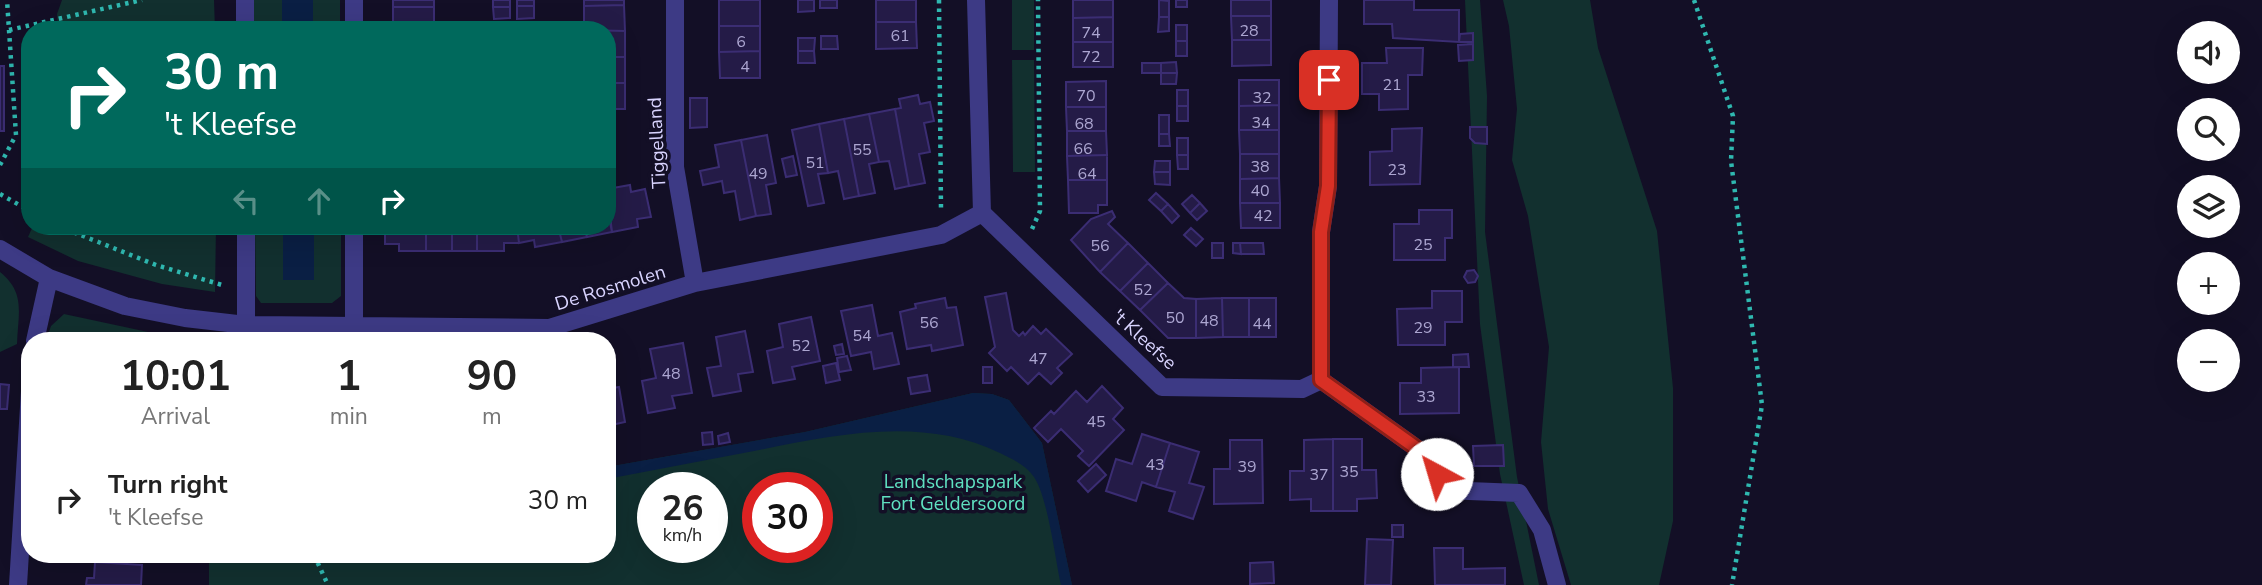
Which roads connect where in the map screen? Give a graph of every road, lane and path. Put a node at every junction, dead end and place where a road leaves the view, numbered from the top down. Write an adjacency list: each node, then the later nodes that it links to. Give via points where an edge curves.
1 (7, 0): 15 (path)
2 (142, 0): 11 (path)
3 (244, 0): 12 (street)
4 (354, 0): 13 (street)
5 (675, 0): 27 (street, Tiggelland, via 675,167)
6 (939, 0): 23 (path)
7 (976, 0): 19 (street)
8 (1038, 0): 25 (path, via 1040,211)
9 (1329, 0): 32 (street)
10 (1694, 0): 38 (path, via 1733,116 1731,161 1762,405)
11 (49, 21)
12 (245, 21)
13 (354, 21)
14 (21, 27): 15 (path)
15 (9, 30): 16 (path, via 16,135)
16 (0, 166)
17 (0, 194): 18 (path)
18 (21, 206)
19 (982, 213): 23 (street, De Rosmolen); 25 (street, 't Kleefse)
20 (81, 235): 28 (path)
21 (246, 235): 28 (street)
22 (354, 235): 30 (street)
23 (941, 235): 27 (street, De Rosmolen)
24 (0, 249): 26 (street, De Rosmolen)
25 (1021, 252): 32 (street, 't Kleefse, via 1162,387 1302,389)
26 (49, 278): 29 (street, De Rosmolen, via 125,306); 31 (street)
27 (695, 284): 30 (street, De Rosmolen, via 550,328)
28 (246, 293): 29 (street)
29 (246, 325): 30 (street, De Rosmolen)
30 (354, 325)
31 (37, 332)
32 (1321, 380): 37 (street, via 1429,457 1444,490 1519,493 1542,530)
33 (21, 536): 35 (street)
34 (318, 563): 36 (path)
35 (18, 585)
36 (328, 585)
37 (1558, 585)
38 (1732, 585)

